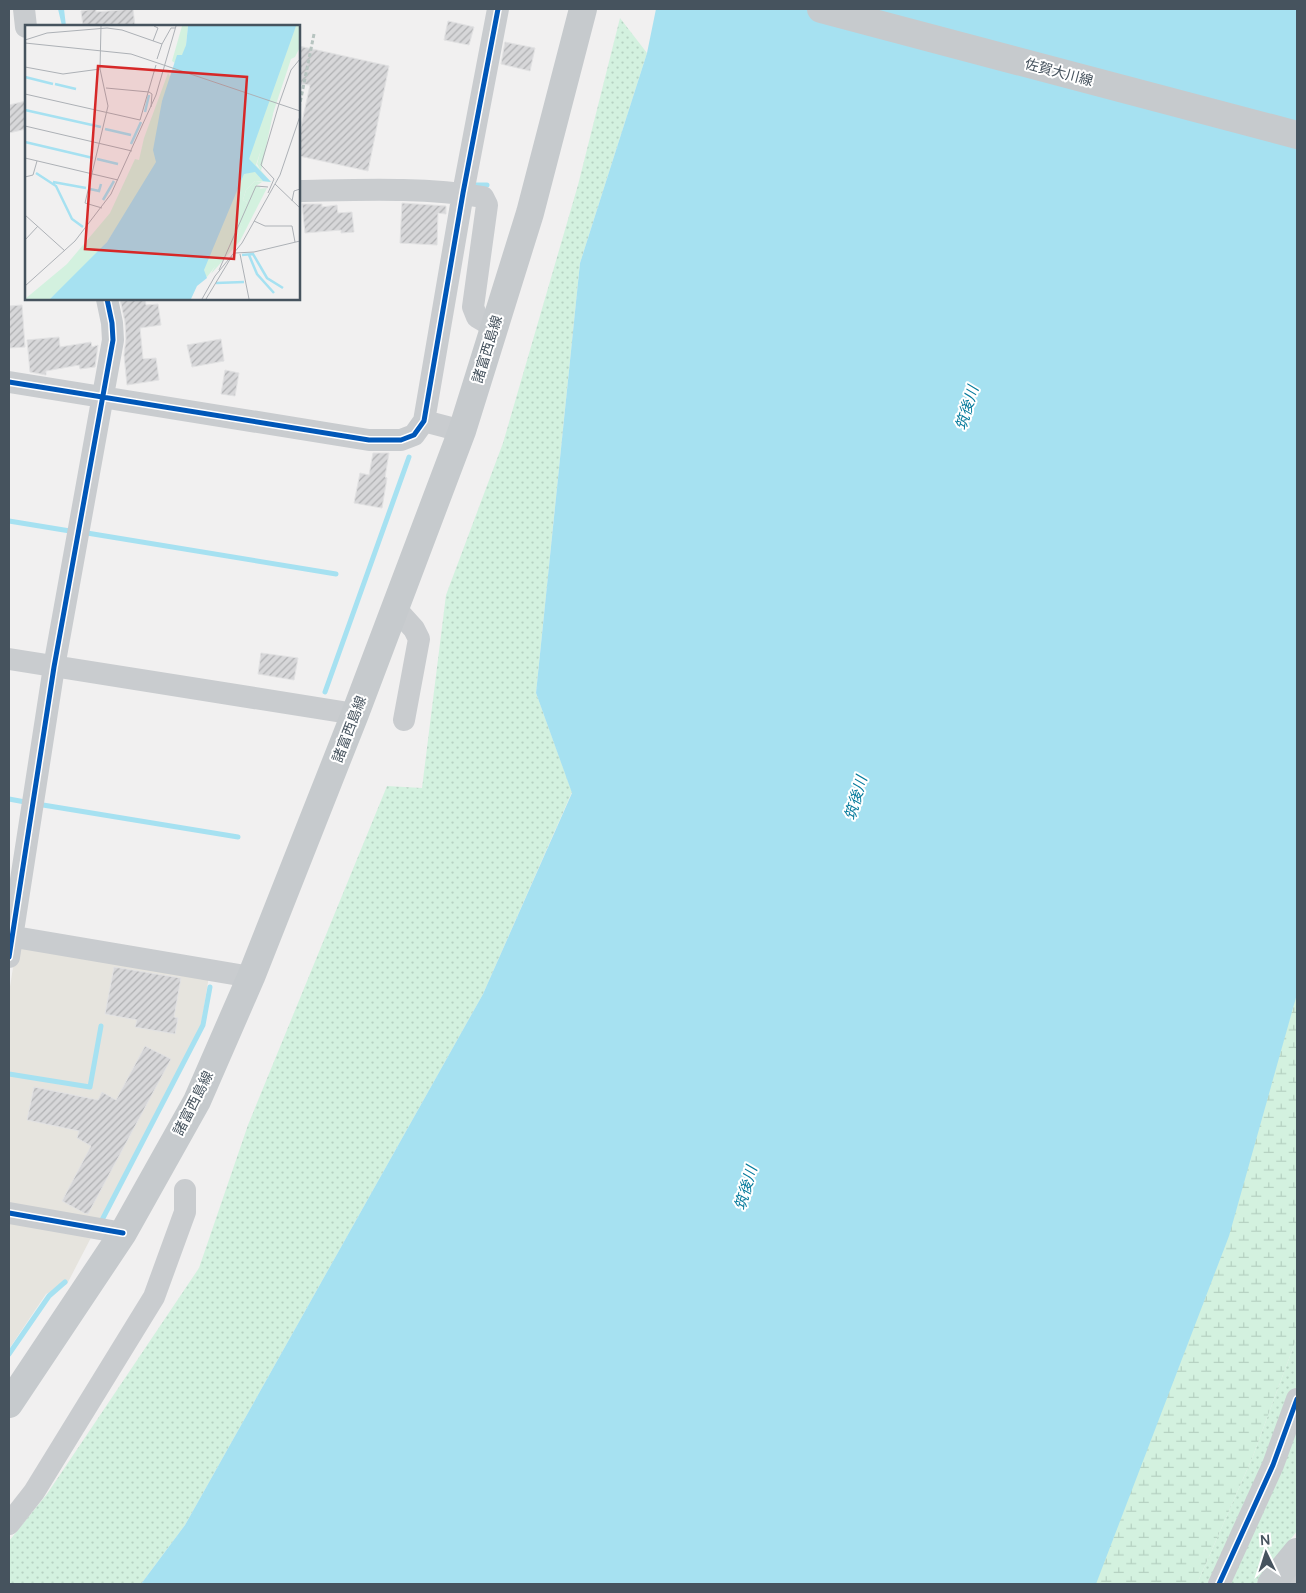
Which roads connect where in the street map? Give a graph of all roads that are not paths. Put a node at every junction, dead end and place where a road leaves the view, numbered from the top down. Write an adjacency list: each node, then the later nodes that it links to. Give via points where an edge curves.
1 (498, 9): 6 (street)
2 (583, 9): 8 (main road, 諸富西島線, via 530,213)
3 (821, 9): 4 (main road, 佐賀大川線)
4 (1297, 135)
5 (300, 191): 6 (street)
6 (462, 194): 8 (street, via 482,197 487,205 473,307 477,317); 11 (street)
7 (107, 300): 10 (street, via 113,340)
8 (494, 327): 12 (main road, 諸富西島線)
9 (9, 382): 10 (street)
10 (102, 396): 11 (street, via 369,440 401,440 414,435); 15 (street)
11 (424, 420): 12 (street)
12 (462, 431): 13 (main road, 諸富西島線)
13 (395, 608): 16 (main road, 諸富西島線); 17 (street, via 419,639)
14 (9, 659): 15 (street)
15 (54, 667): 16 (street); 18 (street)
16 (355, 714): 19 (main road, 諸富西島線)
17 (404, 720)
18 (10, 943): 19 (street)
19 (251, 977): 22 (main road, 諸富西島線, via 197,1101)
20 (185, 1190): 25 (street, via 184,1212 154,1297 34,1492)
21 (9, 1213): 22 (street)
22 (123, 1233): 24 (main road, 諸富西島線)
23 (1297, 1399): 26 (street, via 1273,1465)
24 (9, 1404)
25 (9, 1524)
26 (1219, 1584)

